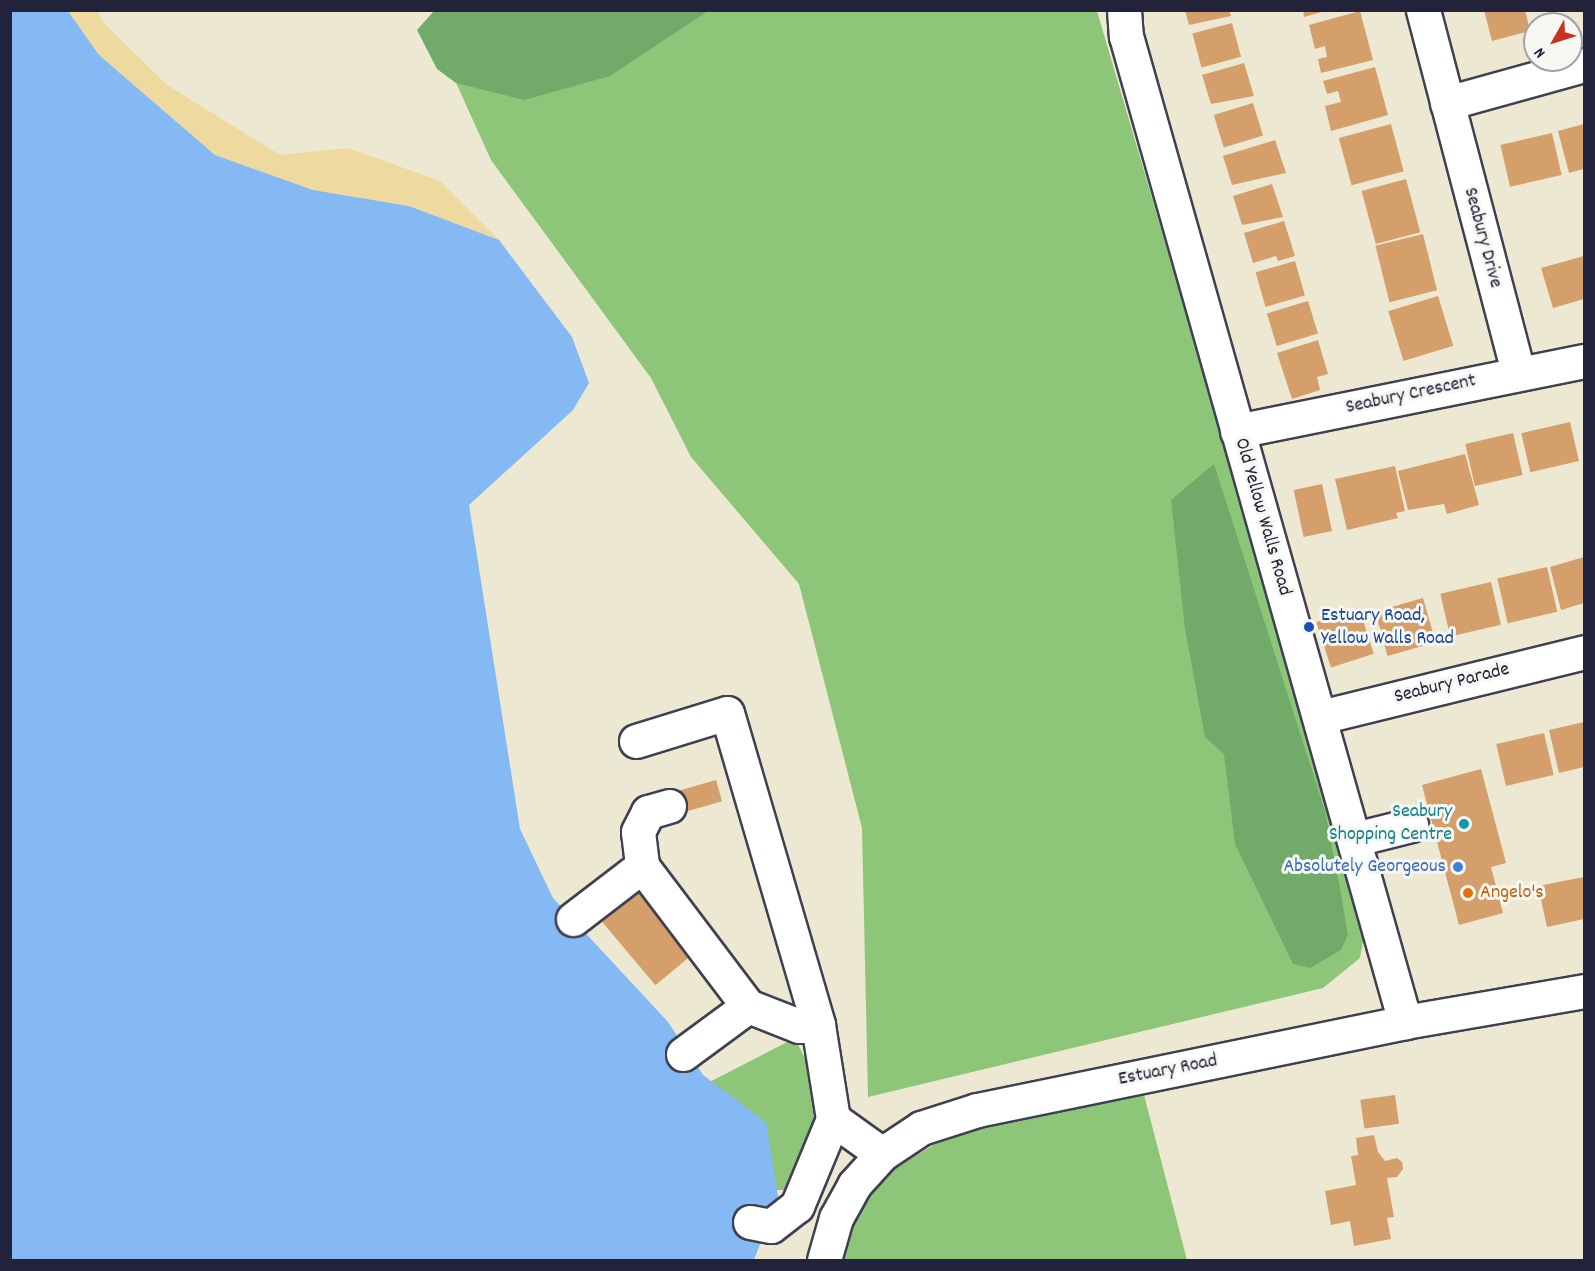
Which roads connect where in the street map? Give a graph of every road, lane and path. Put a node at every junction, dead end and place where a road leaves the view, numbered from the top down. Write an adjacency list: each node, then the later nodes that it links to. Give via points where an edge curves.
1 (1124, 10): 7 (street, Old Yellow Walls Road, via 1126,36)
2 (1423, 10): 4 (street, Seabury Drive)
3 (1584, 65): 4 (street)
4 (1447, 103): 6 (street, Seabury Drive)
5 (1584, 361): 6 (street, Seabury Crescent)
6 (1518, 373): 7 (street, Seabury Crescent)
7 (1238, 430): 9 (street, Old Yellow Walls Road)
8 (1584, 652): 9 (street, Seabury Parade)
9 (1320, 717): 13 (street, Old Yellow Walls Road)
10 (636, 741): 19 (street, via 727,713)
11 (669, 806): 14 (street, via 648,812 638,832)
12 (1411, 825): 13 (street)
13 (1355, 839): 18 (street, Old Yellow Walls Road)
14 (642, 866): 15 (street); 17 (street)
15 (573, 919)
16 (1584, 991): 18 (street, Estuary Road)
17 (748, 1006): 19 (street, via 799,1026); 20 (street)
18 (1405, 1022): 22 (street, Estuary Road, via 977,1110 921,1128)
19 (818, 1025): 21 (street)
20 (683, 1054)
21 (833, 1119): 22 (street); 23 (street, via 797,1206 771,1227)
22 (882, 1154): 24 (street, Estuary Road, via 854,1185 836,1218)
23 (750, 1222)
24 (824, 1260)

